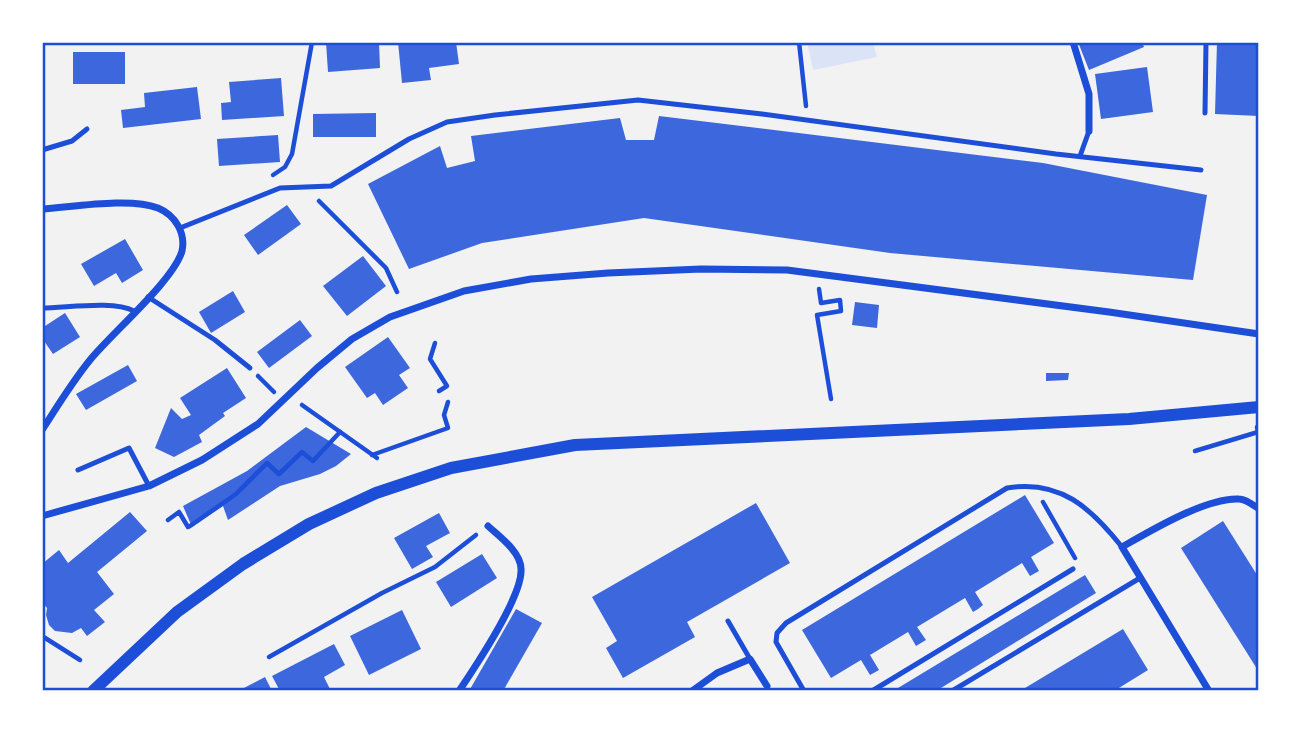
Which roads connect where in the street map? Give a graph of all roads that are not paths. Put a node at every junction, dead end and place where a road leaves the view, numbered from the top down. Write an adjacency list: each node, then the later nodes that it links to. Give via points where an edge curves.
1 (1073, 42): 5 (street, via 1089,94)
2 (1206, 42): 3 (lane)
3 (1205, 113)
4 (86, 129): 6 (lane, via 72,141)
5 (1089, 131): 7 (lane)
6 (42, 150)
7 (1080, 156): 8 (lane); 10 (lane, via 638,100 447,122 398,145 331,186 265,192)
8 (1201, 170)
9 (42, 209): 10 (street, via 138,203 159,208)
10 (180, 228): 11 (street, via 183,238 176,264)
11 (148, 297): 13 (street); 15 (lane)
12 (42, 308): 13 (lane, via 108,304)
13 (134, 311): 17 (street, via 89,360)
14 (1259, 334): 19 (street, via 787,270 701,269 531,279 464,291 390,317 344,346 258,424 202,460)
15 (250, 368)
16 (1259, 407): 29 (street, via 1129,419 575,445 451,468 376,493 243,564 177,612)
17 (42, 430)
18 (78, 470): 19 (lane, via 128,448)
19 (149, 486): 21 (street)
20 (1259, 509): 23 (street, via 1241,499 1214,503)
21 (42, 516)
22 (488, 526): 30 (street, via 517,556 522,570 508,610)
23 (1122, 547): 25 (street); 32 (lane, via 1103,523 1072,498 1033,486 1007,488 786,623 776,642)
24 (1073, 569): 33 (lane)
25 (1140, 578): 34 (lane); 35 (street)
26 (728, 621): 27 (lane)
27 (750, 659): 28 (street); 31 (street, via 717,673)
28 (767, 685)
29 (93, 691)
30 (459, 691)
31 (692, 691)
32 (804, 691)
33 (872, 691)
34 (953, 691)
35 (1209, 691)

